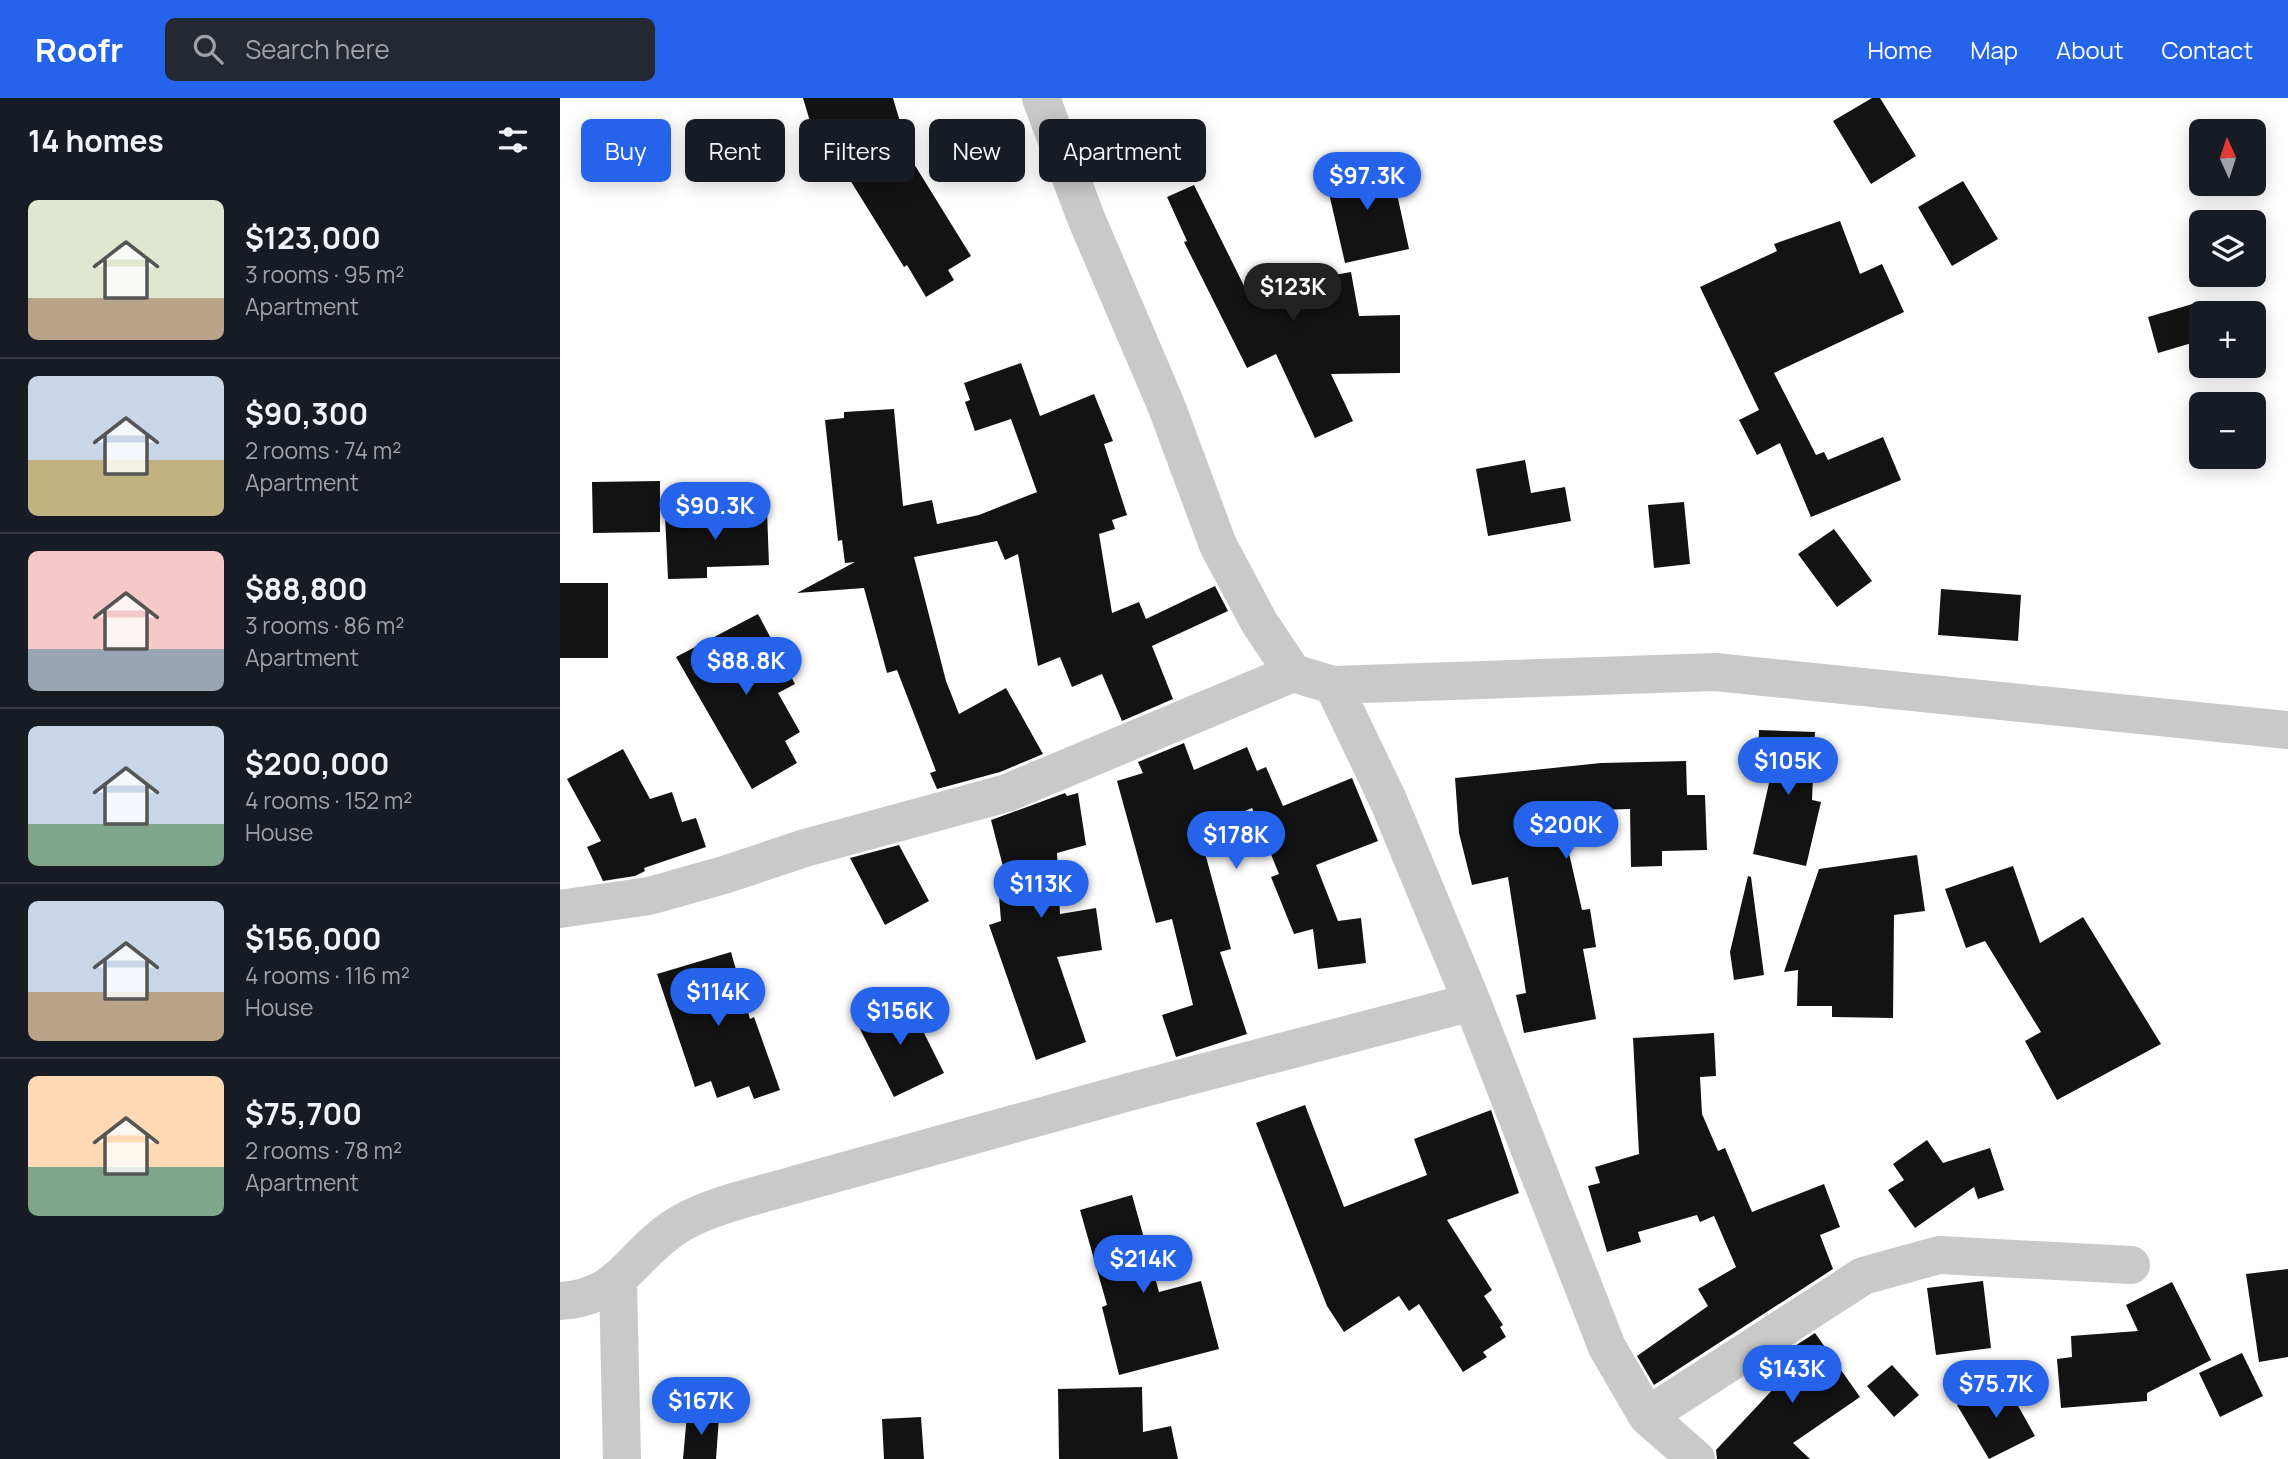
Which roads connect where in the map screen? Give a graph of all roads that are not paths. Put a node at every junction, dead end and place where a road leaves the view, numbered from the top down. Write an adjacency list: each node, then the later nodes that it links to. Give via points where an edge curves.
1 (1041, 98): 2 (street, via 1218,545 1259,622)
2 (1293, 673): 3 (street); 5 (street, via 1007,793 649,895)
3 (1333, 685): 4 (street, via 1715,672); 6 (street, via 1388,800)
4 (2288, 730)
5 (560, 908)
6 (1472, 1002): 8 (street, via 1129,1092 703,1212 646,1250); 10 (street, via 1607,1348)
7 (2131, 1265): 10 (street, via 1939,1255 1863,1276)
8 (618, 1282): 9 (street, via 583,1299); 11 (street)
9 (560, 1301)
10 (1647, 1416): 12 (street)
11 (622, 1459)
12 (1696, 1459)

